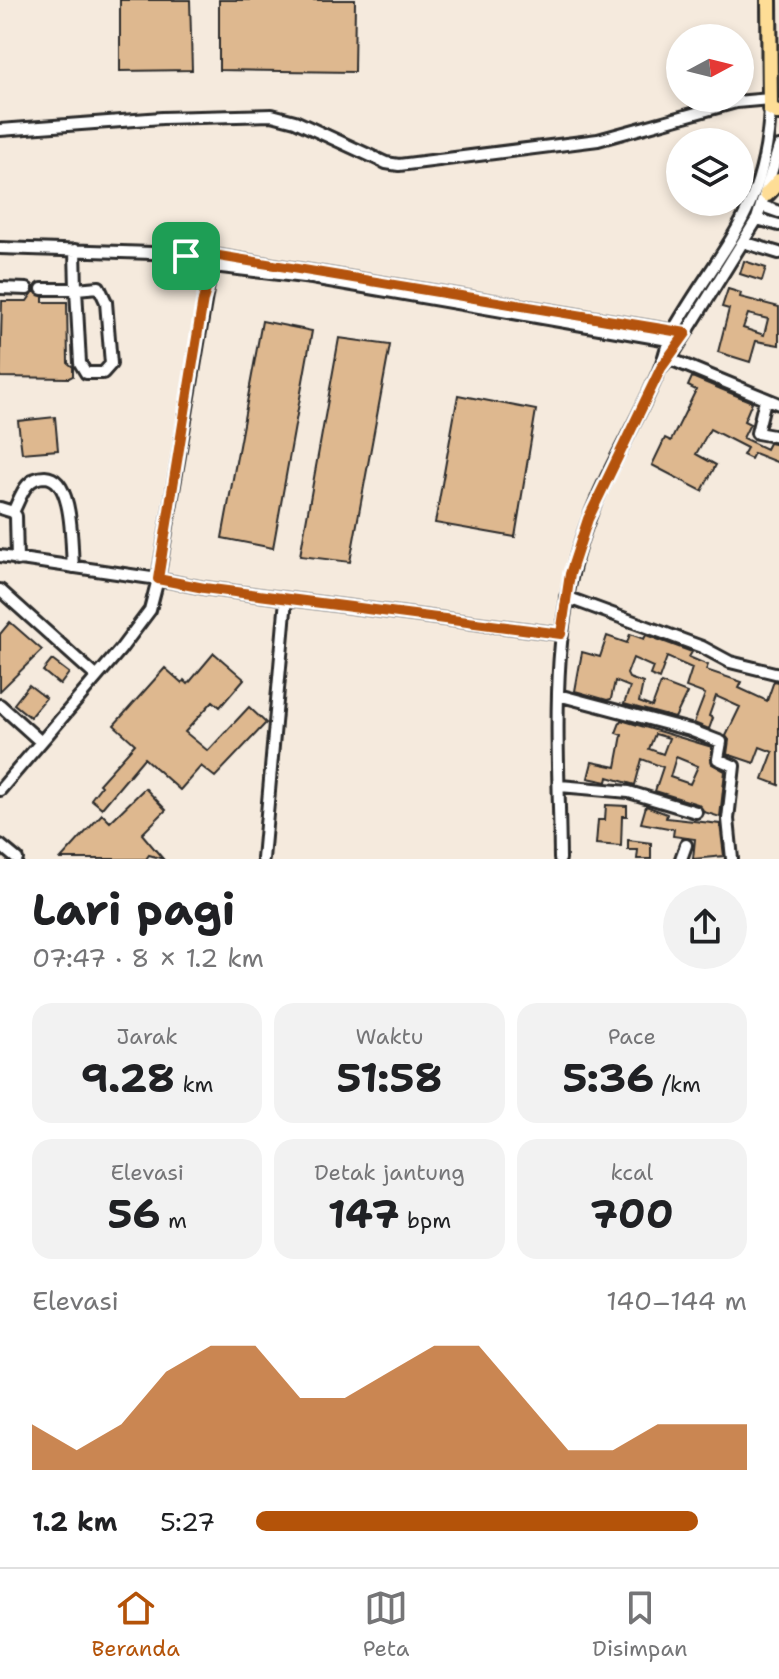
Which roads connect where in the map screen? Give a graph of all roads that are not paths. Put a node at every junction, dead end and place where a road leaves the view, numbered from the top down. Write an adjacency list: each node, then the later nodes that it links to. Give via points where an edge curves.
1 (769, 0): 2 (highway)
2 (773, 100): 3 (street, via 736,102 598,140 399,165 272,115); 19 (street, via 753,202)
3 (0, 130)
4 (779, 147): 6 (street)
5 (779, 181): 6 (highway)
6 (765, 200): 7 (street); 8 (street)
7 (779, 212)
8 (757, 219): 9 (street); 10 (street)
9 (779, 225)
10 (743, 242): 13 (street); 19 (street)
11 (0, 248): 12 (street)
12 (75, 250): 14 (street); 18 (street)
13 (779, 253)
14 (213, 260): 19 (street); 29 (street)
15 (0, 288): 16 (street)
16 (27, 289)
17 (42, 289): 18 (street)
18 (76, 289): 18 (street, via 99,287 104,294 111,364 103,373 86,373 80,363)
19 (677, 336): 20 (street)
20 (667, 357): 21 (street); 31 (street, via 588,519)
21 (765, 400): 22 (street); 23 (street, via 757,433)
22 (779, 404)
23 (779, 437)
24 (0, 508): 25 (street)
25 (13, 512): 27 (street); 28 (street, via 28,482 52,478 62,486)
26 (0, 556): 27 (street)
27 (17, 560): 28 (street)
28 (73, 567): 29 (street)
29 (158, 579): 32 (street); 35 (street, via 150,610)
30 (0, 590): 35 (street)
31 (566, 597): 33 (street); 34 (street, via 730,662)
32 (286, 599): 33 (street); 45 (street)
33 (561, 634): 36 (street)
34 (779, 674)
35 (97, 677): 38 (street)
36 (558, 695): 39 (street); 48 (street, via 721,742 718,759 734,766 728,819)
37 (0, 705): 38 (street)
38 (41, 742): 40 (street)
39 (560, 786): 41 (street, via 629,792); 46 (street)
40 (0, 790)
41 (696, 812)
42 (0, 845): 44 (street)
43 (686, 845): 47 (street)
44 (17, 859)
45 (263, 859)
46 (560, 859)
47 (681, 859)
48 (732, 859)

